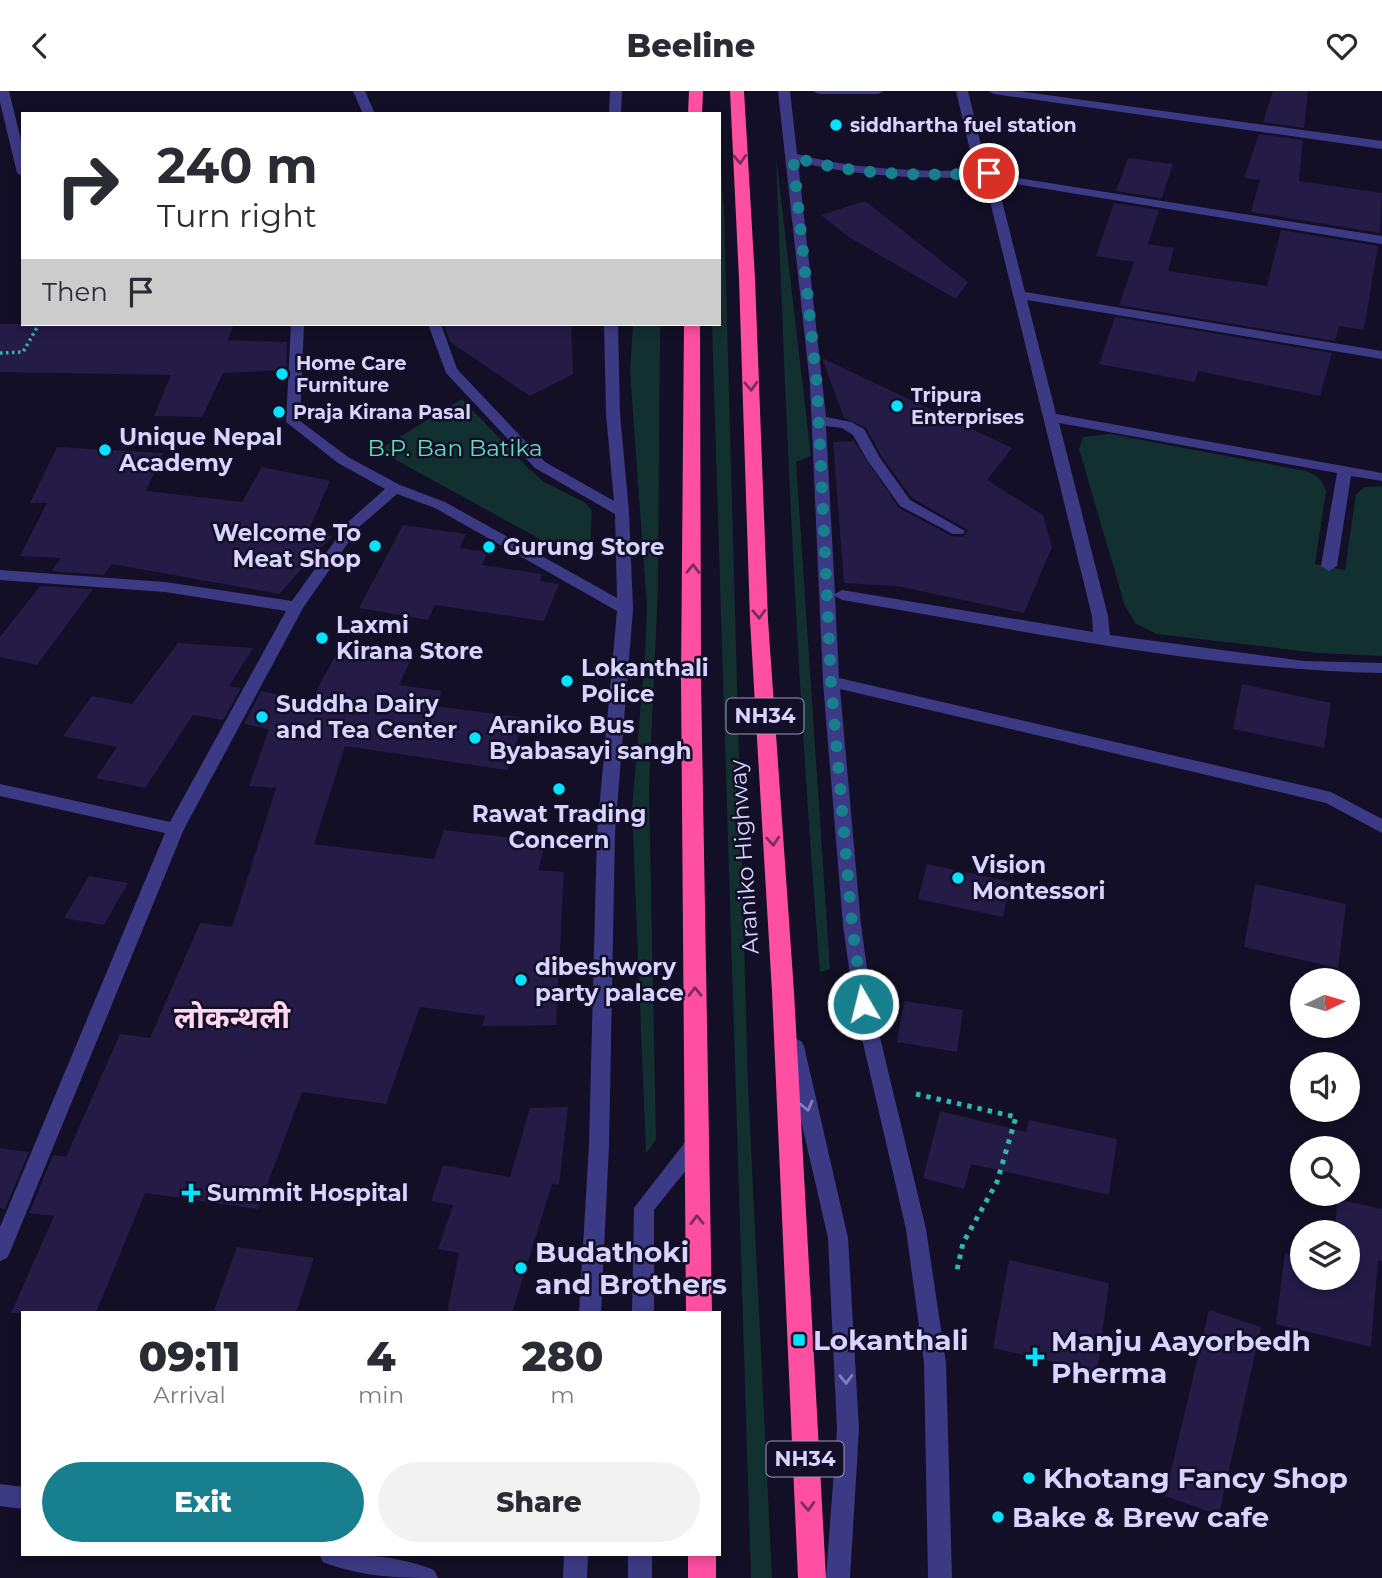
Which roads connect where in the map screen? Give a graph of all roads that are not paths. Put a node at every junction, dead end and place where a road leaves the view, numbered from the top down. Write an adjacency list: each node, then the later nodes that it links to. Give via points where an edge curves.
1 (3, 91): 16 (street)
2 (359, 91): 11 (street)
3 (616, 91): 12 (street)
4 (696, 91): 13 (highway)
5 (737, 91): 43 (highway, Araniko Highway / NH34, one-way to 43, via 759,620)
6 (784, 91): 15 (street)
7 (819, 91): 8 (street)
8 (878, 91)
9 (962, 91): 17 (street, via 979,163)
10 (994, 91): 14 (street)
11 (368, 112)
12 (615, 112)
13 (695, 112)
14 (1382, 145)
15 (793, 157): 17 (street, via 830,168); 26 (street)
16 (21, 165)
17 (989, 173): 18 (street, via 1012,182); 19 (street)
18 (1382, 240)
19 (1021, 295): 24 (street); 25 (street)
20 (296, 326): 29 (street, via 293,422 343,460)
21 (436, 326): 30 (street, via 451,370 540,464)
22 (611, 326): 30 (street)
23 (692, 326): 44 (highway, Araniko Highway, one-way to 23)
24 (1382, 355)
25 (1052, 418): 27 (street); 37 (street)
26 (819, 420): 31 (street, via 859,432 905,503); 39 (street)
27 (1345, 470): 28 (street); 32 (street)
28 (1382, 477)
29 (395, 488): 35 (street, via 354,524); 36 (street, via 440,505)
30 (622, 512): 36 (street)
31 (958, 531)
32 (1329, 566)
33 (0, 575): 35 (street, via 165,587)
34 (842, 595): 37 (street)
35 (296, 607): 42 (street)
36 (625, 609): 46 (street, via 606,832)
37 (1102, 640): 38 (street, via 1304,666)
38 (1382, 668)
39 (831, 682): 41 (street, via 1331,798); 61 (street, via 863,1004 916,1229 936,1363)
40 (0, 790): 42 (street)
41 (1382, 827)
42 (175, 829): 45 (street)
43 (783, 992): 59 (highway, Araniko Highway / NH34, one-way to 59); 60 (street, one-way to 60, via 838,1238 848,1429)
44 (696, 1143): 47 (street, via 644,1208); 48 (highway, Araniko Highway, one-way to 44)
45 (0, 1252)
46 (590, 1311)
47 (643, 1311)
48 (699, 1311)
49 (0, 1495): 50 (street)
50 (21, 1498)
51 (339, 1556): 55 (street)
52 (576, 1556): 56 (street)
53 (640, 1556): 57 (street)
54 (702, 1556): 58 (highway)
55 (426, 1578)
56 (575, 1578)
57 (640, 1578)
58 (702, 1578)
59 (812, 1578)
60 (838, 1578)
61 (940, 1578)

